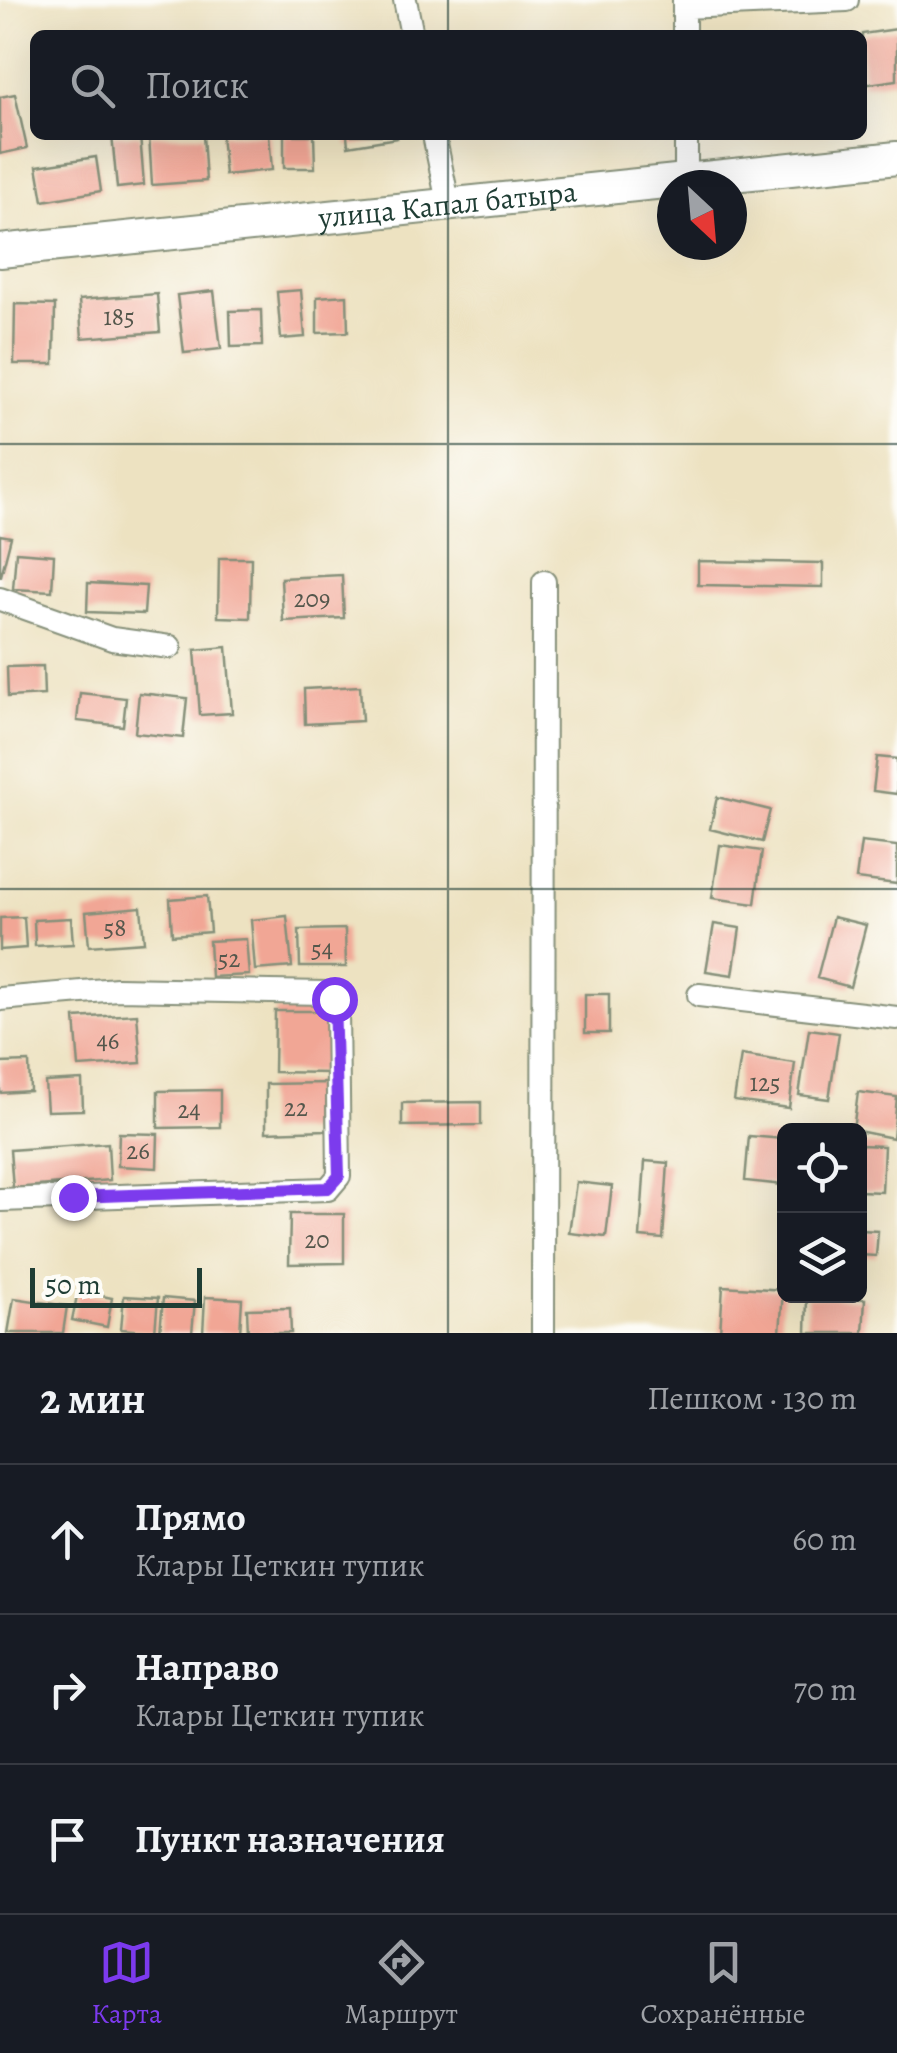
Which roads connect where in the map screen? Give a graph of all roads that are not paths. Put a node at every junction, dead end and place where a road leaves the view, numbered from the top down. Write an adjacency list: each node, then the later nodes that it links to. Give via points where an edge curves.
1 (405, 0): 4 (street)
2 (848, 0): 3 (street)
3 (684, 4): 5 (street)
4 (411, 30)
5 (684, 30)
6 (435, 140): 12 (street)
7 (686, 140): 9 (street)
8 (897, 158): 10 (main road, улица Капал батыра)
9 (686, 170)
10 (747, 174)
11 (657, 184): 12 (main road, улица Капал батыра)
12 (450, 207): 13 (main road, улица Капал батыра)
13 (0, 251)
14 (544, 582): 21 (street)
15 (0, 599): 16 (street, via 112,639)
16 (170, 647)
17 (700, 995): 19 (street)
18 (0, 999): 20 (street, via 117,990 326,993 338,1010 339,1176 328,1188)
19 (897, 1018)
20 (0, 1200)
21 (543, 1333)

